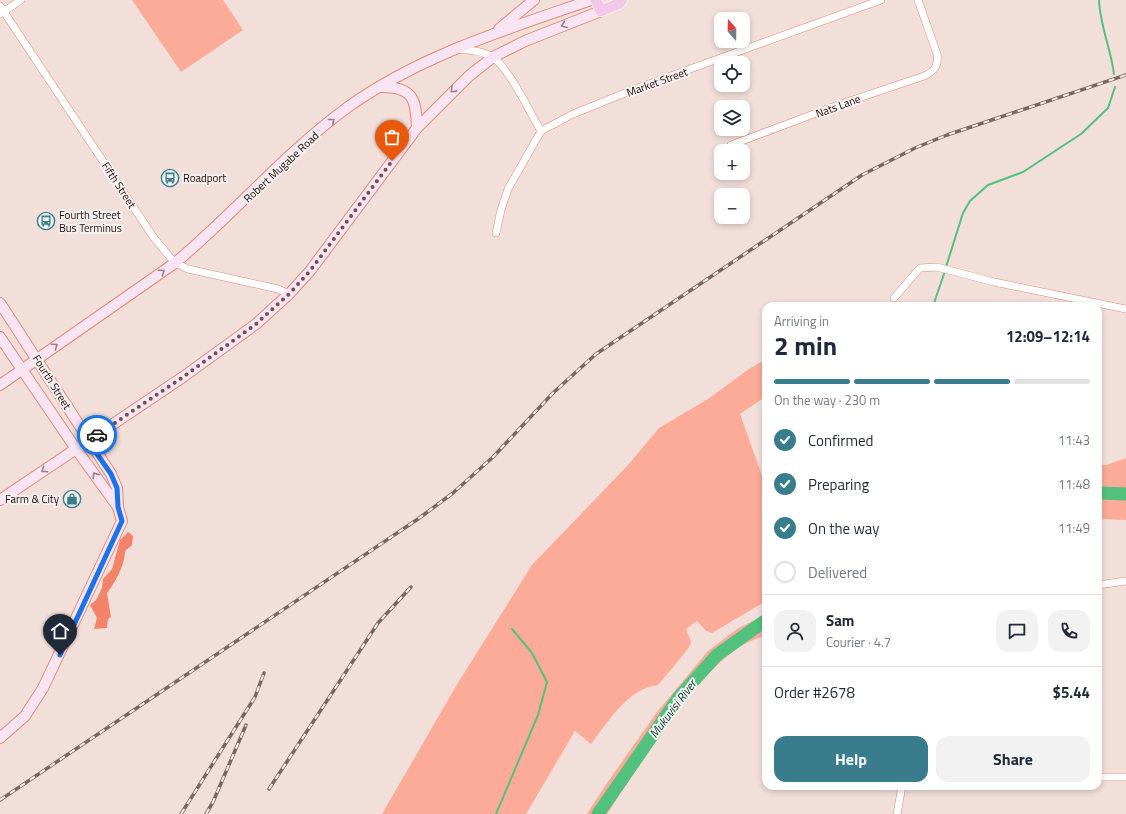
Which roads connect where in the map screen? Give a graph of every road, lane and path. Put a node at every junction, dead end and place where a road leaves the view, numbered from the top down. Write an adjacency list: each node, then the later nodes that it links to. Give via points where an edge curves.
1 (21, 0): 8 (street)
2 (534, 0): 10 (main road)
3 (591, 0): 10 (main road, Robert Mugabe Road)
4 (596, 0): 9 (main road)
5 (881, 0): 15 (street, Market Street, via 635,89 573,114)
6 (918, 0): 16 (street, Nats Lane, via 938,60 934,70 924,76)
7 (619, 1): 9 (main road)
8 (1, 10): 18 (street, Fifth Street, via 154,238)
9 (601, 11): 12 (main road, one-way to 12, via 525,41)
10 (495, 33): 11 (main road, Robert Mugabe Road)
11 (458, 49): 12 (street); 13 (main road, Robert Mugabe Road, via 417,66)
12 (493, 57): 14 (main road, one-way to 14, via 455,88); 15 (street, via 507,74)
13 (380, 87): 14 (main road, via 402,89 408,93 415,106); 18 (main road, Robert Mugabe Road, one-way to 13, via 306,142 348,108)
14 (417, 128): 19 (main road, via 310,271)
15 (541, 131): 17 (street, via 508,189 500,210)
16 (734, 144)
17 (496, 233)
18 (175, 263): 19 (street, Fifth Street, via 188,269); 26 (main road, Robert Mugabe Road, one-way to 18)
19 (289, 294): 29 (main road, via 256,324)
20 (894, 298): 21 (street, via 920,268 937,267 994,282)
21 (1092, 302)
22 (0, 303): 26 (main road, Fourth Street)
23 (1102, 304): 24 (street)
24 (1126, 309)
25 (0, 337): 27 (main road)
26 (37, 358): 27 (main road, Robert Mugabe Road); 29 (main road, Fourth Street)
27 (23, 370): 28 (main road, Robert Mugabe Road); 30 (main road)
28 (0, 385)
29 (88, 441): 30 (main road); 32 (main road, Fourth Street, via 111,474 117,488)
30 (76, 449): 31 (main road, one-way to 31); 32 (main road, one-way to 30)
31 (0, 500)
32 (118, 507): 35 (main road, Fourth Street, via 122,521 116,537 43,688 25,716)
33 (1126, 583): 34 (street)
34 (1102, 585)
35 (0, 738)
36 (1102, 777): 37 (street)
37 (1126, 777)
38 (901, 790): 39 (street)
39 (897, 814)

